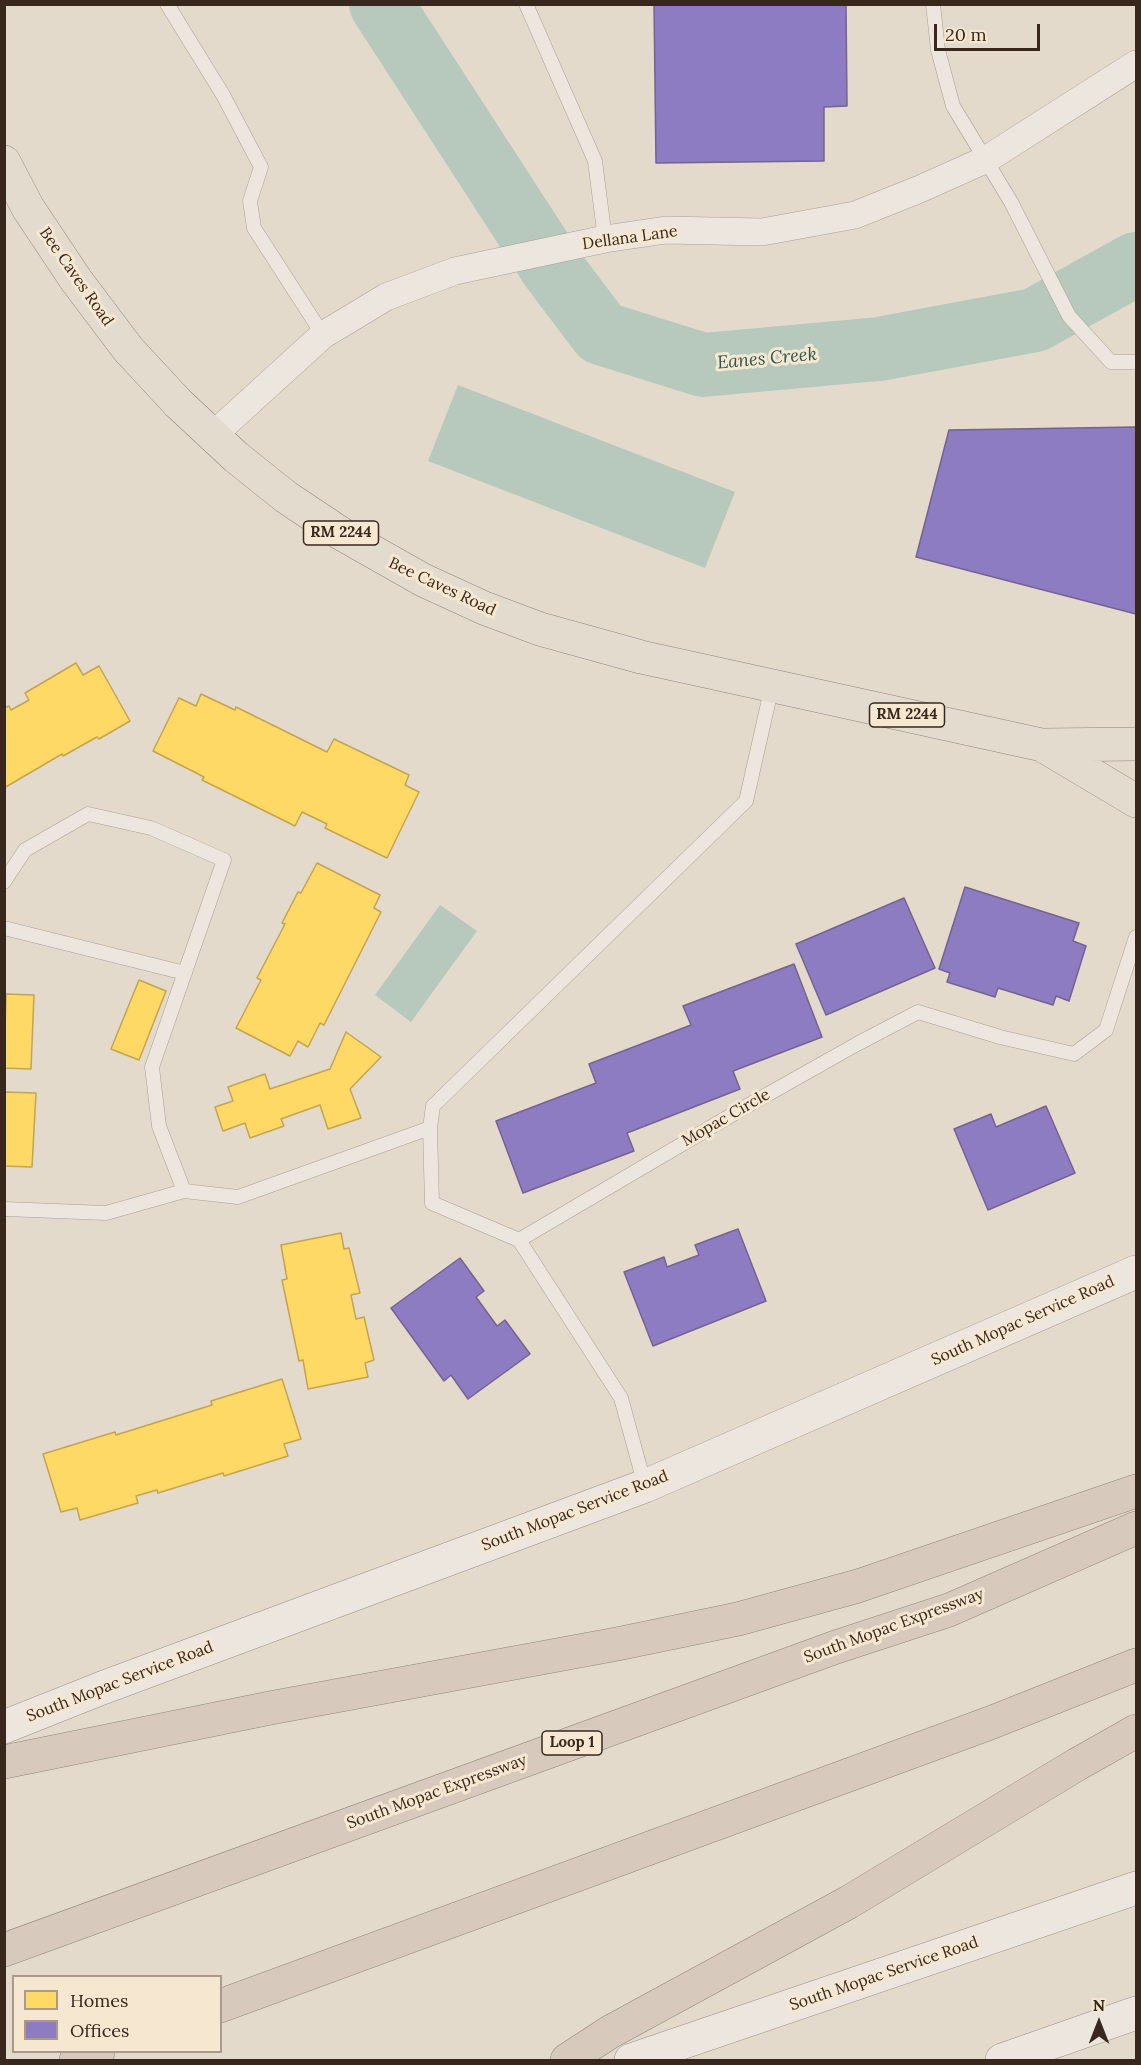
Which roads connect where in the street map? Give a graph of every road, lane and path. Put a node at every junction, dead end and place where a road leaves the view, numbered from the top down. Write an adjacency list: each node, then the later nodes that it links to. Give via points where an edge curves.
1 (167, 4): 8 (lane, via 223,95 261,167 250,201 254,228)
2 (526, 4): 7 (lane, via 595,161)
3 (933, 4): 5 (lane, via 938,50 953,106)
4 (1137, 64): 5 (street, Dellana Lane)
5 (987, 159): 7 (street, Dellana Lane, via 855,215 762,232 666,230); 9 (lane, via 1069,316 1111,362)
6 (4, 162): 10 (main road, Bee Caves Road / RM 2244, via 28,208 100,313 143,366)
7 (605, 240): 8 (street, Dellana Lane, via 455,271 386,297)
8 (323, 335): 10 (street, Dellana Lane)
9 (1137, 362)
10 (212, 436): 11 (main road, Bee Caves Road / RM 2244, via 314,516 394,565 452,594 573,639)
11 (772, 686): 13 (main road, Bee Caves Road / RM 2244); 19 (lane, via 746,801 432,1106)
12 (1137, 744): 13 (main road, Bee Caves Road / RM 2244)
13 (1042, 745): 14 (main road, Bee Caves Road / RM 2244)
14 (1137, 801)
15 (4, 882): 18 (lane, via 25,850 88,814 151,828 224,860)
16 (4, 928): 18 (lane)
17 (1137, 937): 22 (lane, Mopac Circle, via 1107,1030 1074,1054 918,1012 757,1100)
18 (185, 973): 20 (lane, via 152,1067 159,1126)
19 (430, 1128): 20 (lane, via 238,1197); 22 (lane, via 432,1203)
20 (184, 1191): 21 (lane, via 106,1213)
21 (4, 1209)
22 (519, 1240): 24 (lane, via 621,1398)
23 (1137, 1272): 24 (main road, South Mopac Service Road)
24 (645, 1486): 28 (main road, South Mopac Service Road)
25 (1137, 1491): 30 (highway, via 858,1586 738,1619)
26 (1137, 1528): 32 (highway, South Mopac Expressway / Loop 1, via 948,1610 836,1647)
27 (1137, 1665): 33 (highway, via 979,1727)
28 (4, 1727)
29 (1137, 1731): 38 (highway, via 849,1902 610,2032)
30 (4, 1762)
31 (1137, 1888): 39 (main road, South Mopac Service Road)
32 (4, 1950)
33 (222, 2005)
34 (1136, 2014): 36 (main road)
35 (96, 2053): 37 (highway)
36 (1047, 2053): 40 (main road)
37 (76, 2061)
38 (567, 2061)
39 (631, 2061)
40 (1002, 2061)

